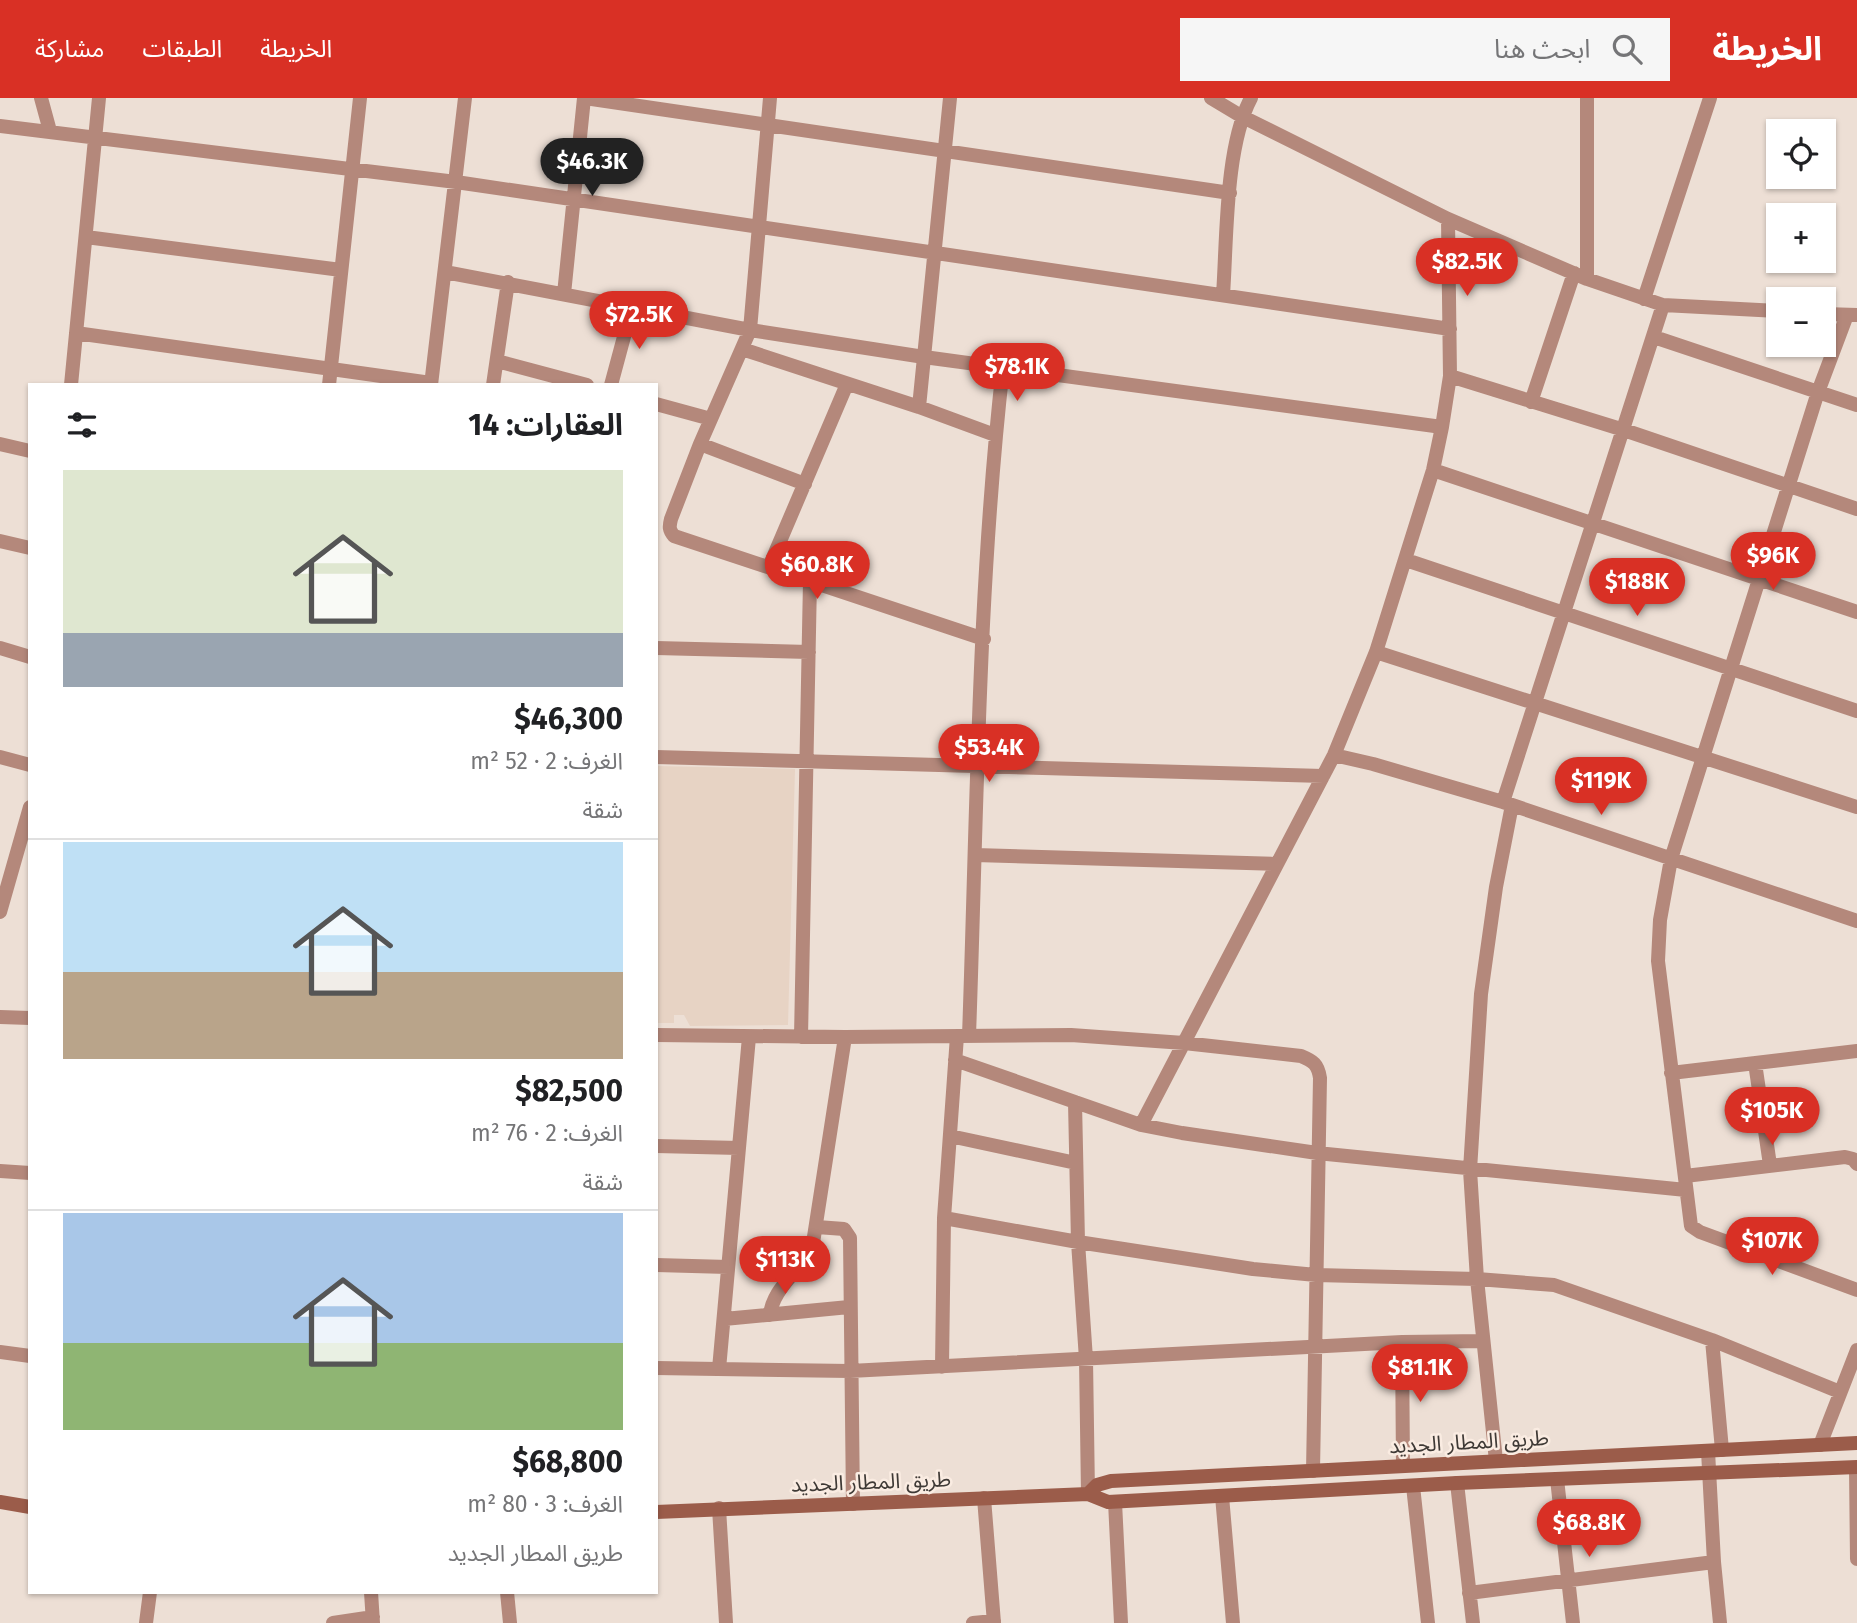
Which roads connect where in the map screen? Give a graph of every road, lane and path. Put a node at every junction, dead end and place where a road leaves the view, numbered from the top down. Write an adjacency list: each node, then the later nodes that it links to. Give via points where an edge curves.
1 (41, 98): 15 (street)
2 (100, 98): 16 (street)
3 (360, 98): 18 (street)
4 (465, 98): 19 (street)
5 (584, 98): 13 (street); 21 (street)
6 (770, 98): 13 (street)
7 (950, 98): 17 (street)
8 (1211, 98): 12 (street)
9 (1251, 98): 12 (street)
10 (1587, 98): 28 (street)
11 (1710, 98): 32 (street)
12 (1241, 116): 20 (street); 22 (street)
13 (767, 124): 17 (street); 23 (street)
14 (0, 126): 15 (street)
15 (50, 131): 16 (street)
16 (96, 137): 18 (street); 24 (street)
17 (945, 149): 20 (street); 25 (street)
18 (352, 168): 19 (street); 26 (street)
19 (456, 181): 21 (street); 27 (street)
20 (1230, 193): 31 (street)
21 (574, 198): 23 (street); 30 (street)
22 (1448, 219): 28 (street); 38 (street)
23 (759, 226): 25 (street); 37 (street)
24 (86, 237): 26 (street); 39 (street)
25 (935, 252): 31 (street); 42 (street)
26 (341, 270): 46 (street)
27 (445, 272): 29 (street); 49 (street)
28 (1580, 276): 32 (street); 55 (street)
29 (508, 282): 30 (street); 43 (street)
30 (564, 294): 34 (street)
31 (1223, 295): 38 (street)
32 (1644, 299): 33 (street)
33 (1663, 305): 35 (street); 40 (street)
34 (632, 307): 37 (street); 52 (street)
35 (1766, 310)
36 (1852, 315): 54 (street)
37 (750, 330): 41 (street); 42 (street)
38 (1450, 330): 45 (street)
39 (76, 333): 46 (street); 47 (street)
40 (1654, 337): 54 (street); 61 (street)
41 (741, 349): 53 (street); 59 (street)
42 (924, 356): 44 (street); 58 (street)
43 (497, 361): 50 (street); 51 (street)
44 (1003, 367): 60 (street); 62 (street)
45 (1450, 376): 55 (street); 60 (street)
46 (330, 378): 48 (street)
47 (71, 383)
48 (414, 383)
49 (431, 383)
50 (493, 383)
51 (580, 383)
52 (612, 383)
53 (847, 384): 58 (street); 67 (street)
54 (1818, 392): 57 (street); 68 (street)
55 (1531, 402): 61 (street)
56 (658, 405): 59 (street)
57 (1857, 405)
58 (919, 407): 62 (street)
59 (711, 419): 64 (street)
60 (1442, 427): 66 (street)
61 (1624, 430): 68 (street); 70 (street)
62 (996, 435): 79 (street)
63 (0, 444): 65 (street)
64 (700, 444): 67 (street); 74 (street, via 670,532)
65 (28, 451)
66 (1433, 470): 70 (street); 73 (street)
67 (805, 484): 74 (street)
68 (1789, 486): 69 (street); 75 (street)
69 (1857, 509)
70 (1594, 523): 75 (street); 77 (street)
71 (0, 541): 72 (street)
72 (28, 548)
73 (1406, 560): 77 (street); 83 (street)
74 (769, 567): 76 (street)
75 (1759, 579): 78 (street); 85 (street)
76 (810, 581): 79 (street); 82 (street)
77 (1565, 612): 85 (street); 86 (street)
78 (1857, 612)
79 (984, 639): 94 (street)
80 (0, 648): 84 (street)
81 (658, 648): 82 (street)
82 (809, 652): 92 (street)
83 (1376, 652): 86 (street); 88 (street)
84 (28, 656)
85 (1731, 668): 87 (street); 91 (street)
86 (1536, 702): 91 (street); 96 (street)
87 (1857, 711)
88 (1334, 755): 95 (street); 96 (street)
89 (0, 757): 93 (street)
90 (658, 757): 92 (street)
91 (1703, 757): 97 (street); 100 (street)
92 (807, 761): 94 (street); 110 (street)
93 (28, 764)
94 (979, 767): 95 (street); 99 (street)
95 (1323, 776): 101 (street)
96 (1507, 804): 100 (street); 126 (street, via 1481,994)
97 (1857, 807)
98 (28, 814): 102 (street)
99 (975, 855): 101 (street); 108 (street)
100 (1671, 859): 104 (street); 116 (street, via 1658,961)
101 (1278, 864): 112 (street)
102 (0, 912)
103 (1857, 912): 104 (street)
104 (1857, 920)
105 (0, 1017): 106 (street)
106 (28, 1018)
107 (658, 1035): 109 (street)
108 (963, 1036): 111 (street); 112 (street, via 1072,1035); 114 (street)
109 (749, 1037): 110 (street); 121 (street)
110 (801, 1037): 111 (street)
111 (845, 1037): 131 (street)
112 (1184, 1043): 118 (street); 122 (street, via 1301,1056 1315,1063 1320,1078)
113 (1857, 1051): 115 (street)
114 (955, 1060): 117 (street); 119 (street)
115 (1755, 1063): 116 (street); 125 (street)
116 (1671, 1073): 129 (street)
117 (1075, 1102): 118 (street); 123 (street)
118 (1141, 1125): 122 (street)
119 (950, 1136): 123 (street); 130 (street)
120 (658, 1146): 121 (street)
121 (739, 1148): 134 (street)
122 (1317, 1153): 126 (street); 135 (street)
123 (1076, 1163): 132 (street)
124 (1857, 1164): 125 (street, via 1845,1157)
125 (1770, 1165): 129 (street)
126 (1470, 1170): 129 (street); 136 (street)
127 (0, 1171): 128 (street)
128 (28, 1174)
129 (1686, 1182): 137 (street, via 1694,1229)
130 (944, 1218): 132 (street); 149 (street)
131 (817, 1227): 138 (street, via 848,1232); 139 (street, via 809,1253 774,1298)
132 (1078, 1242): 135 (street); 148 (street)
133 (658, 1265): 134 (street)
134 (728, 1266): 140 (street)
135 (1316, 1275): 136 (street); 144 (street)
136 (1477, 1279): 141 (street, via 1554,1285); 142 (street)
137 (1857, 1290)
138 (849, 1307): 139 (street); 152 (street)
139 (770, 1315): 140 (street)
140 (724, 1319): 151 (street)
141 (1712, 1340): 153 (street); 156 (street)
142 (1483, 1341): 143 (street); 157 (street)
143 (1402, 1342): 144 (street); 158 (street)
144 (1314, 1347): 148 (street); 160 (street)
145 (1857, 1350): 153 (street)
146 (0, 1352): 147 (street)
147 (28, 1356)
148 (1086, 1359): 149 (street); 165 (street)
149 (942, 1367): 152 (street)
150 (658, 1368): 151 (street)
151 (719, 1369): 152 (street)
152 (850, 1371): 170 (street)
153 (1840, 1392): 155 (street)
154 (1857, 1443): 155 (street, طريق المطار الجديد)
155 (1820, 1445): 156 (street, طريق المطار الجديد)
156 (1715, 1450): 157 (street, طريق المطار الجديد); 161 (street)
157 (1496, 1461): 158 (street, طريق المطار الجديد)
158 (1403, 1466): 160 (street, طريق المطار الجديد)
159 (1857, 1468): 161 (street, طريق المطار الجديد); 174 (street)
160 (1313, 1471): 165 (street, طريق المطار الجديد, via 1111,1481)
161 (1709, 1473): 162 (street, طريق المطار الجديد); 175 (street)
162 (1557, 1479): 163 (street, طريق المطار الجديد); 176 (street)
163 (1457, 1483): 164 (street, طريق المطار الجديد); 177 (street)
164 (1413, 1486): 166 (street, طريق المطار الجديد); 190 (street)
165 (1087, 1494): 167 (street, طريق المطار الجديد); 169 (street, طريق المطار الجديد)
166 (1222, 1496): 169 (street, طريق المطار الجديد); 189 (street)
167 (984, 1498): 170 (street, طريق المطار الجديد); 182 (street)
168 (0, 1502): 171 (street)
169 (1115, 1502): 188 (street)
170 (853, 1504): 172 (street, طريق المطار الجديد)
171 (28, 1507)
172 (719, 1508): 173 (street, طريق المطار الجديد); 186 (street)
173 (658, 1512)
174 (1857, 1557)
175 (1714, 1562): 176 (street); 193 (street)
176 (1568, 1580): 177 (street); 192 (street)
177 (1469, 1593): 191 (street)
178 (150, 1594): 183 (street)
179 (371, 1594): 181 (street)
180 (507, 1594): 185 (street)
181 (373, 1620): 184 (street)
182 (994, 1622): 187 (street)
183 (146, 1623)
184 (333, 1623)
185 (510, 1623)
186 (726, 1623)
187 (973, 1623)
188 (1121, 1623)
189 (1233, 1623)
190 (1428, 1623)
191 (1473, 1623)
192 (1573, 1623)
193 (1720, 1623)

